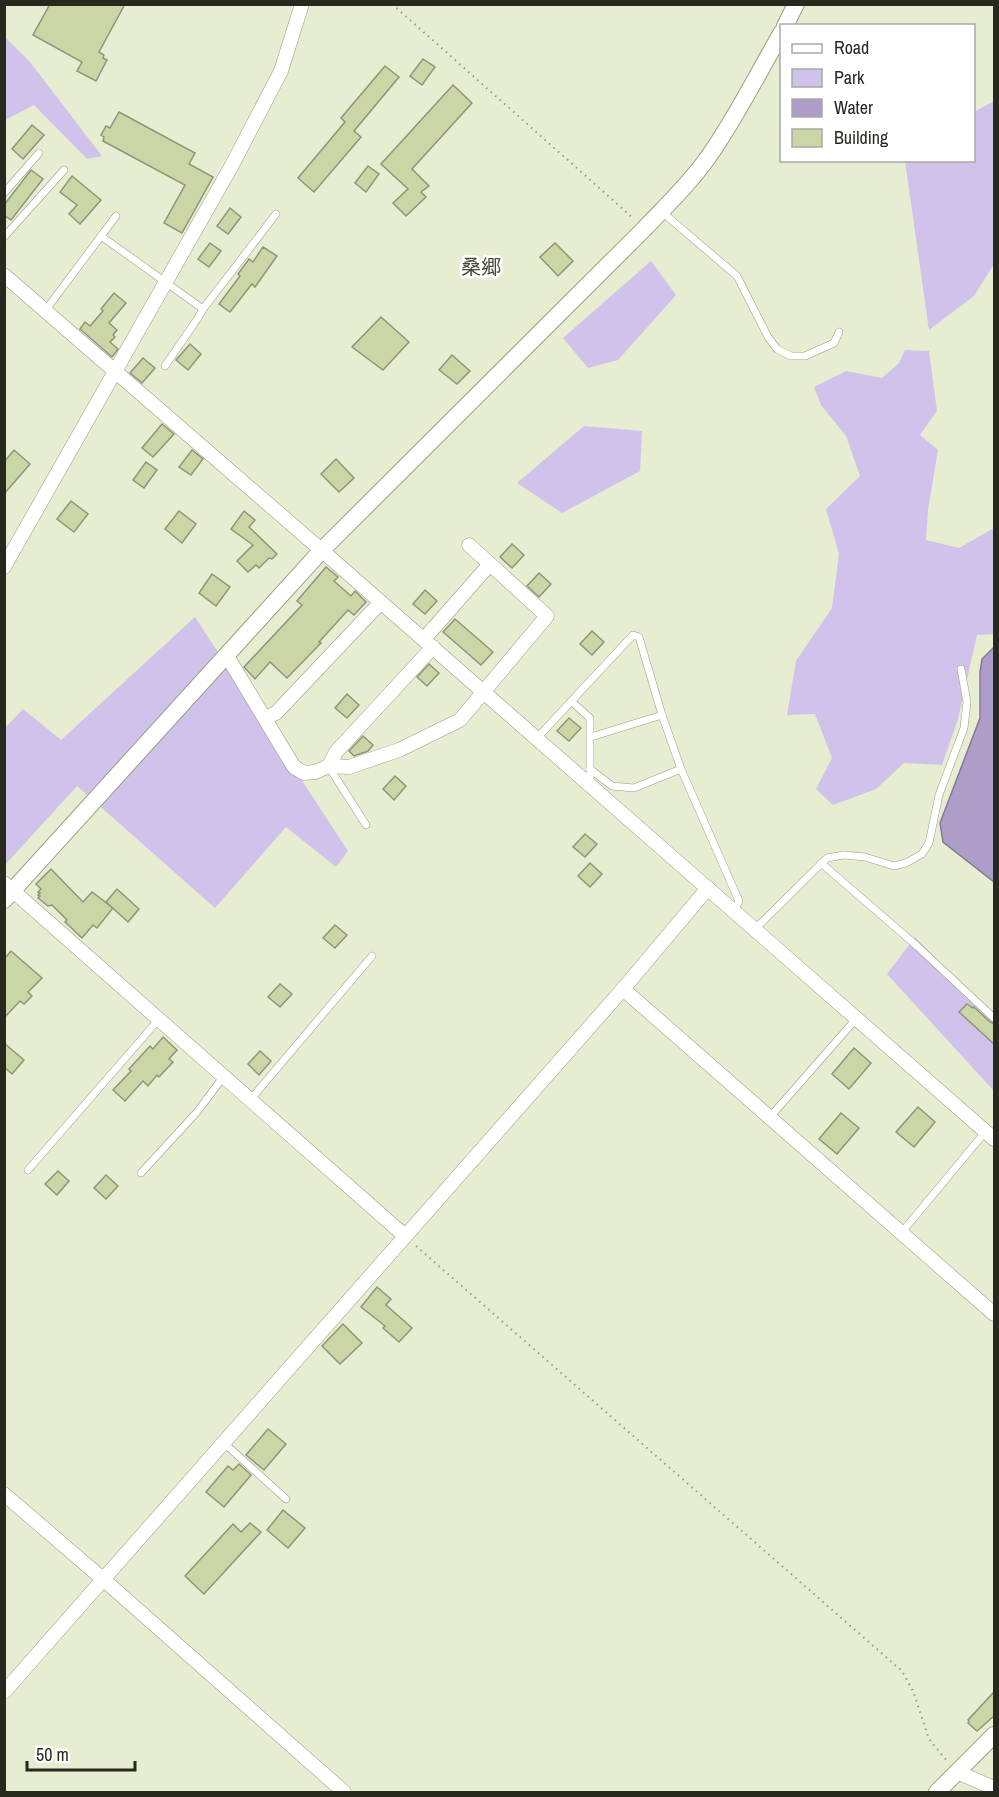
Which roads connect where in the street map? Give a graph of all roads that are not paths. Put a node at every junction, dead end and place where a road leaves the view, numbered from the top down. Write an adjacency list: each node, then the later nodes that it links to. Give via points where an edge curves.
1 (302, 4): 14 (street, via 281,70)
2 (796, 4): 3 (street)
3 (786, 24)
4 (780, 36): 8 (street, via 708,158)
5 (39, 153): 7 (lane)
6 (64, 170): 12 (lane)
7 (4, 193)
8 (661, 211): 17 (lane, via 737,276 777,349 791,357 805,356 834,343); 21 (street)
9 (276, 214): 15 (lane)
10 (116, 216): 11 (lane)
11 (101, 236): 14 (lane); 16 (lane)
12 (4, 237)
13 (4, 275): 16 (street)
14 (165, 283): 15 (lane); 19 (street)
15 (203, 309): 18 (lane)
16 (45, 311): 19 (street)
17 (839, 332)
18 (165, 366)
19 (115, 371): 21 (street); 23 (street)
20 (470, 545): 22 (street)
21 (322, 550): 24 (street); 26 (street)
22 (490, 564): 25 (street); 28 (street, via 548,616)
23 (4, 567)
24 (381, 602): 25 (street); 31 (street, via 276,712)
25 (428, 643): 28 (street); 34 (street)
26 (227, 656): 31 (street); 41 (street)
27 (961, 669): 39 (lane, via 967,702 964,728 939,795 929,843 922,854 894,866 844,855 827,858)
28 (484, 692): 33 (street); 34 (street, via 459,720 399,750 350,767)
29 (571, 701): 30 (lane, via 633,635 639,637); 32 (lane, via 590,718); 33 (lane)
30 (662, 715): 32 (lane); 36 (lane)
31 (265, 718): 34 (street, via 294,767 304,773)
32 (591, 737): 35 (lane)
33 (537, 738): 37 (street)
34 (328, 766): 38 (lane)
35 (590, 769): 36 (lane, via 612,786 634,788); 37 (lane)
36 (681, 769): 42 (lane, via 739,901)
37 (590, 785): 40 (street)
38 (366, 825)
39 (821, 864): 43 (lane); 46 (lane)
40 (708, 888): 42 (street); 45 (street)
41 (7, 892): 47 (street)
42 (734, 911): 43 (street)
43 (755, 930): 48 (street)
44 (372, 956): 50 (lane)
45 (623, 989): 51 (street); 56 (street)
46 (994, 1018)
47 (159, 1019): 49 (street); 53 (lane)
48 (856, 1019): 51 (lane); 52 (street)
49 (224, 1076): 50 (street); 54 (lane)
50 (251, 1099): 56 (street)
51 (770, 1117): 55 (street)
52 (990, 1135): 55 (lane)
53 (28, 1170)
54 (141, 1173)
55 (902, 1232): 57 (street)
56 (405, 1236): 58 (street)
57 (994, 1314)
58 (224, 1443): 60 (lane); 61 (street)
59 (4, 1494): 61 (street)
60 (285, 1499)
61 (104, 1580): 62 (street); 66 (street)
62 (4, 1692)
63 (994, 1735): 64 (street)
64 (957, 1772): 65 (street); 67 (street)
65 (994, 1788)
66 (344, 1792)
67 (937, 1792)

